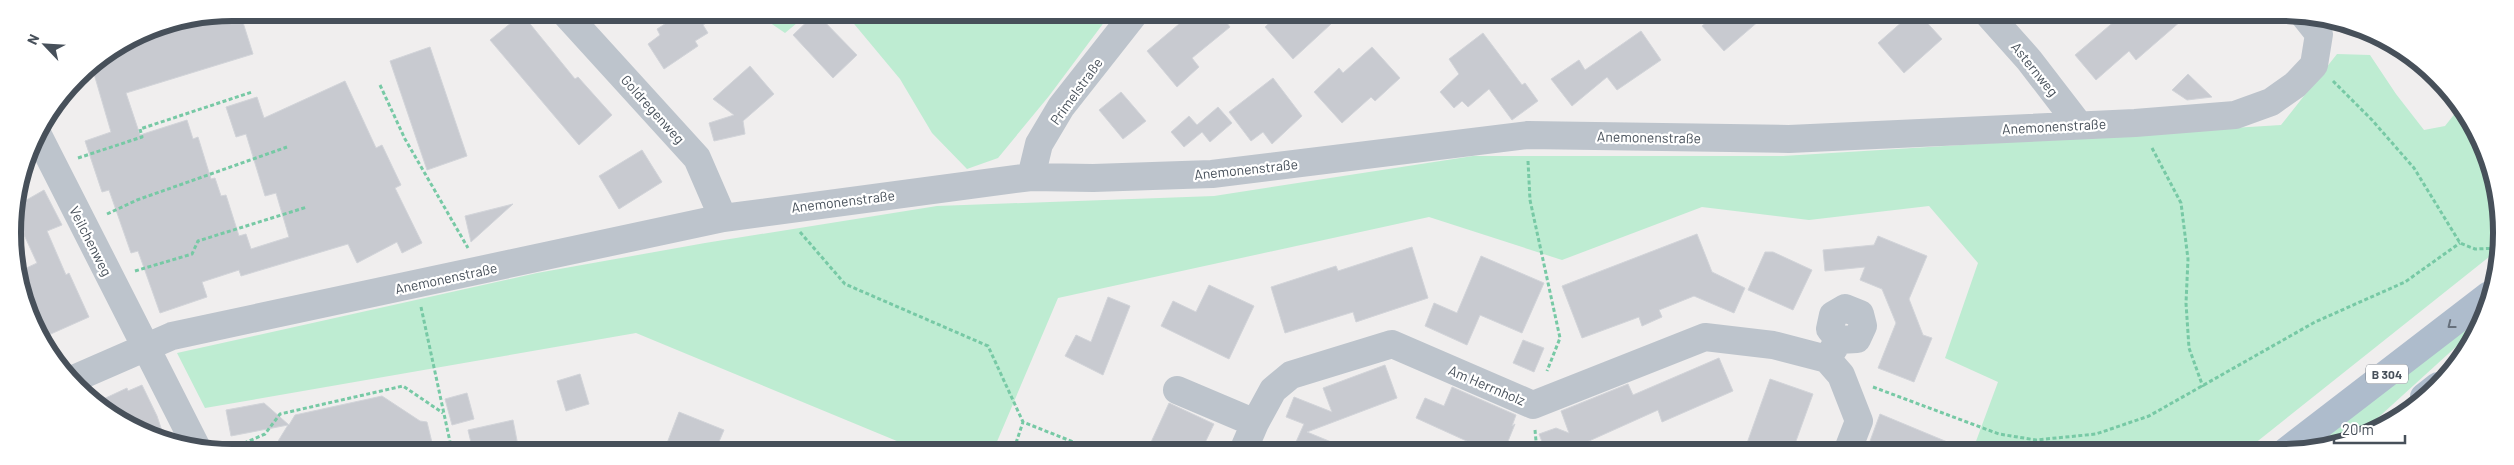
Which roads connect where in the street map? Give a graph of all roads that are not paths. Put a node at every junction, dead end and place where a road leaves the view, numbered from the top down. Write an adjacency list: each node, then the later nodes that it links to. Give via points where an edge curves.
1 (572, 21): 8 (street, Goldregenweg, via 697,158)
2 (1129, 21): 7 (street, Primelstraße, via 1061,107 1039,144)
3 (1994, 21): 5 (street, Asternweg)
4 (2311, 24): 5 (street, Anemonenstraße, via 2314,65 2295,85 2271,102 2235,115)
5 (2079, 125): 7 (street, Anemonenstraße, via 1789,139 1528,135 1212,174)
6 (42, 142): 10 (street, Veilchenweg)
7 (1031, 177): 8 (street, Anemonenstraße)
8 (723, 218): 10 (street, Anemonenstraße, via 182,334)
9 (2482, 301): 15 (main road, B 304, one-way to 15)
10 (145, 347): 11 (street, Anemonenstraße); 14 (street, Veilchenweg)
11 (78, 377)
12 (1177, 390): 13 (street)
13 (1255, 423): 16 (street, Am Herrnholz); 17 (street, Am Herrnholz, via 1273,390 1291,375 1392,344 1533,405 1705,337 1773,345 1836,358 1858,421)
14 (193, 440)
15 (2297, 443)
16 (1246, 444)
17 (1850, 444)

